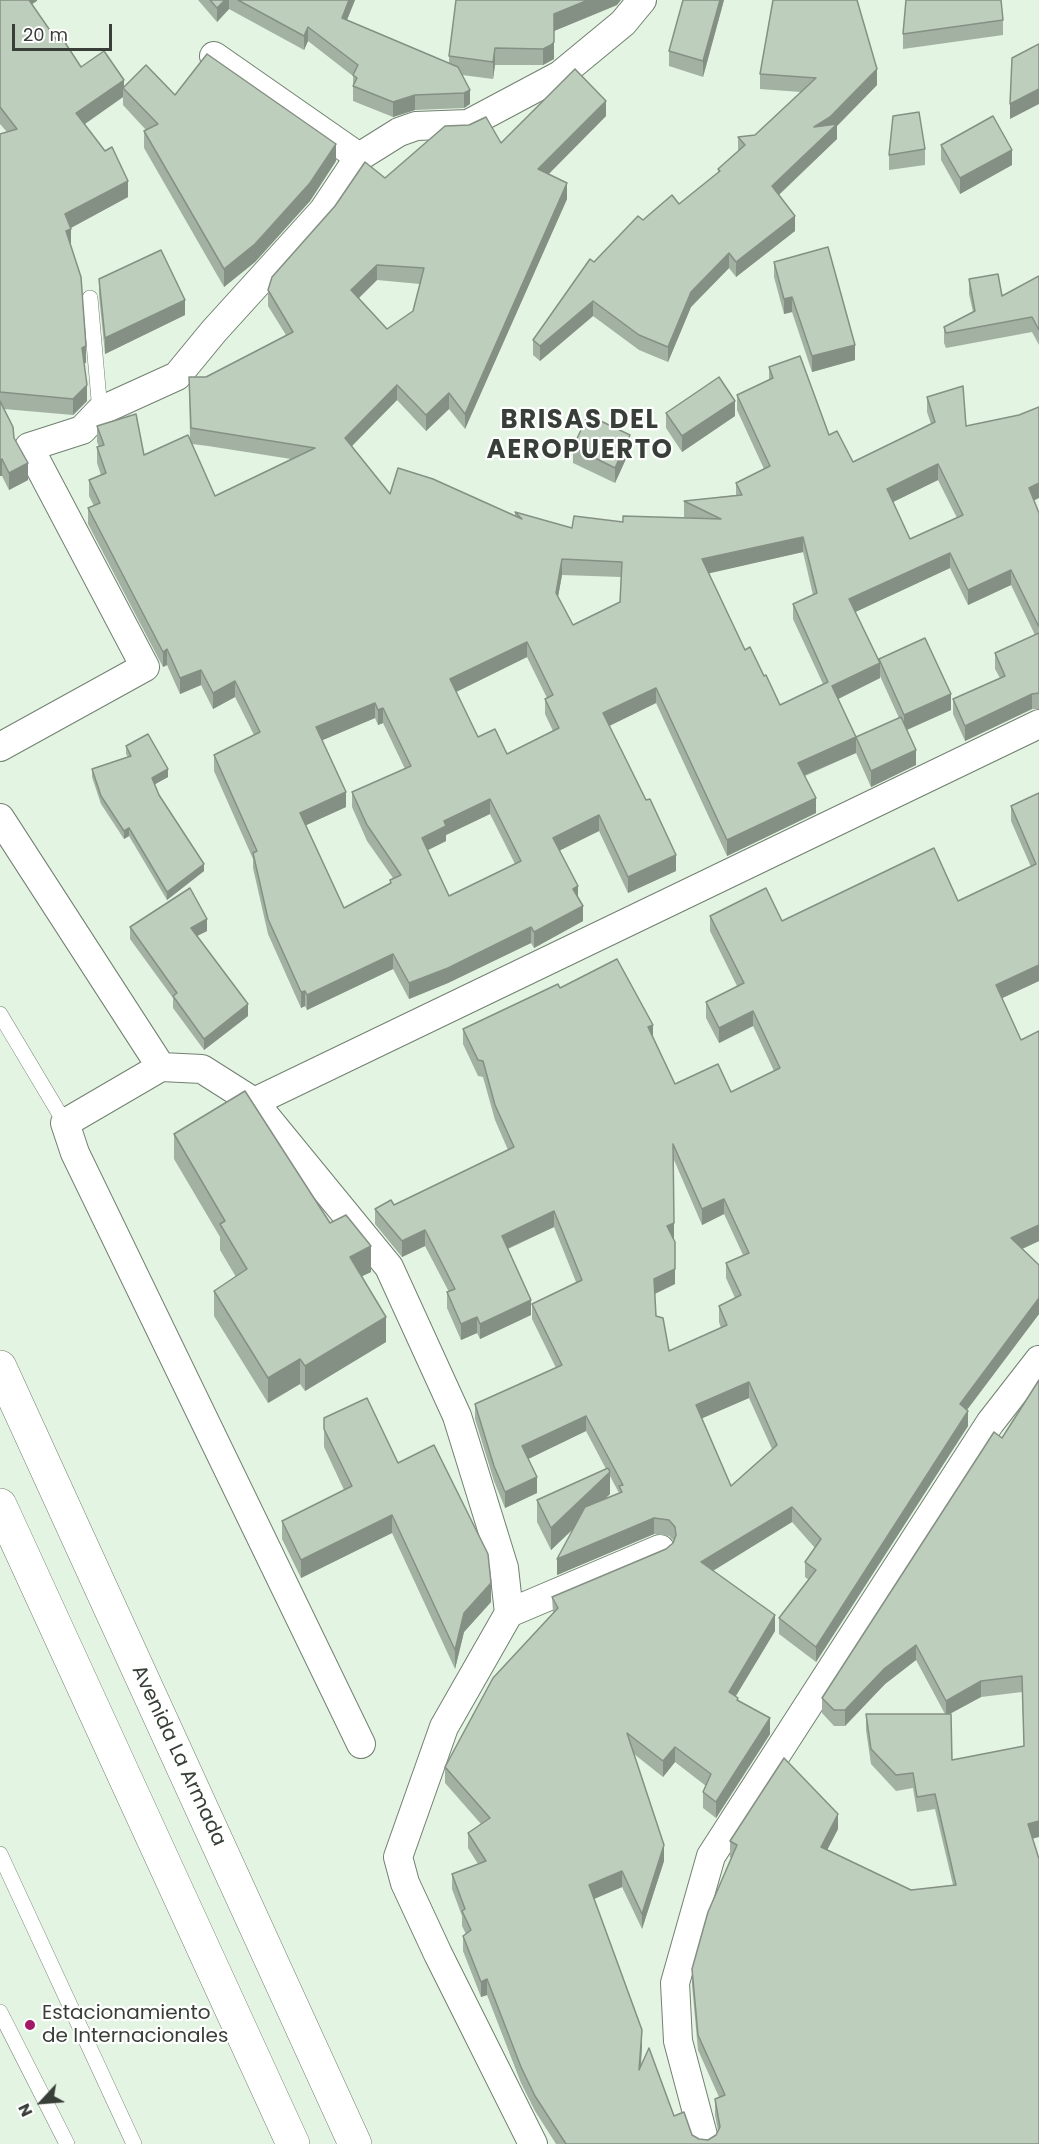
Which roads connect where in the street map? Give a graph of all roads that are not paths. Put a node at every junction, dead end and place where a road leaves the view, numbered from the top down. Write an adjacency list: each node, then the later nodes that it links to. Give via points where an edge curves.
1 (642, 0): 3 (street, via 623,23 560,75 468,124 416,126)
2 (214, 56): 3 (street)
3 (358, 157): 5 (street, via 323,211 177,376)
4 (90, 298): 5 (lane)
5 (100, 411): 7 (street, via 81,430 29,447 145,667)
6 (1039, 723): 11 (street)
7 (0, 747)
8 (0, 818): 10 (street)
9 (0, 1014): 12 (lane)
10 (161, 1067): 11 (street, via 202,1069); 12 (street)
11 (254, 1102): 17 (street, via 388,1267 457,1416 504,1568)
12 (65, 1123): 18 (street, via 80,1164)
13 (1039, 1360): 21 (street, via 990,1423 711,1856 675,1983 678,2041)
14 (0, 1367): 25 (main road, Avenida La Armada)
15 (0, 1505): 24 (main road)
16 (660, 1549): 17 (street)
17 (509, 1613): 26 (street, via 444,1727 398,1857 405,1883 438,1954)
18 (361, 1744)
19 (0, 1854): 23 (lane)
20 (0, 2012): 22 (lane)
21 (704, 2139)
22 (67, 2144)
23 (134, 2144)
24 (294, 2144)
25 (356, 2144)
26 (533, 2144)

